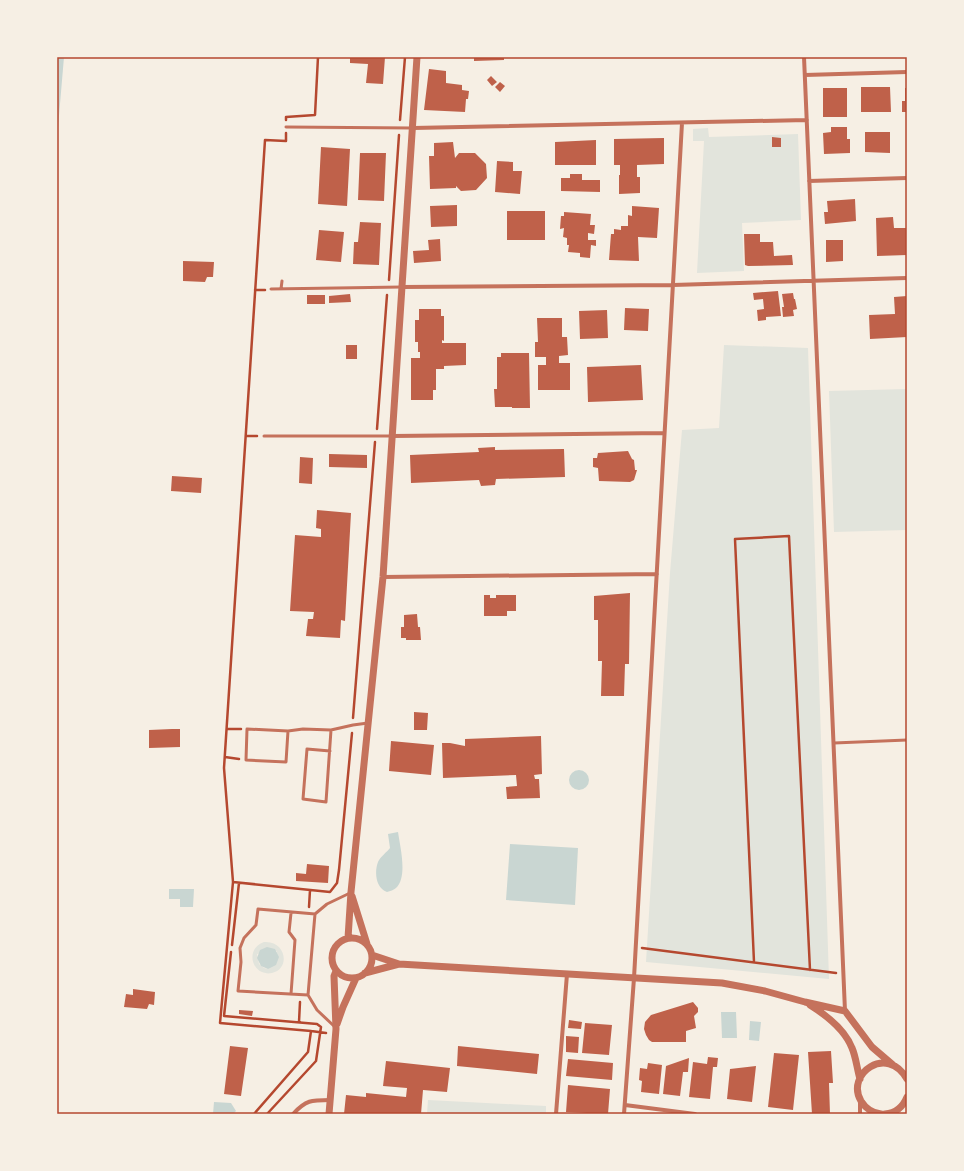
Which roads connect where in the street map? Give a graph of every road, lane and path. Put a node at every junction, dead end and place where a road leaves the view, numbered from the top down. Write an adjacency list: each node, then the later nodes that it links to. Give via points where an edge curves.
1 (318, 57): 9 (path, via 315,115 286,117)
2 (405, 57): 10 (path)
3 (417, 57): 11 (street)
4 (804, 57): 6 (street)
5 (907, 72): 6 (street)
6 (805, 75): 7 (street)
7 (807, 120): 8 (street); 13 (street)
8 (682, 123): 11 (street); 17 (street)
9 (286, 127): 10 (lane); 30 (path, via 286,141 265,140)
10 (400, 128): 11 (lane); 19 (path)
11 (413, 128): 18 (street)
12 (907, 178): 13 (street)
13 (809, 181): 16 (street)
14 (907, 278): 16 (street)
15 (282, 281): 20 (lane)
16 (813, 282): 17 (street); 35 (street)
17 (672, 285): 18 (street); 22 (street)
18 (402, 287): 19 (lane); 25 (street)
19 (388, 288): 20 (lane); 24 (path)
20 (281, 289): 21 (lane)
21 (271, 290)
22 (664, 433): 25 (street); 26 (street)
23 (264, 436): 24 (lane)
24 (376, 436): 25 (lane); 29 (path)
25 (392, 436): 27 (street)
26 (657, 574): 27 (street); 46 (street)
27 (383, 577): 28 (street)
28 (368, 723): 29 (lane); 41 (street)
29 (353, 725): 32 (lane); 40 (path, via 337,883 330,892)
30 (227, 729): 31 (path); 37 (path)
31 (247, 729): 33 (lane); 38 (lane)
32 (332, 730): 33 (lane); 36 (lane)
33 (288, 731): 38 (lane, via 286,762)
34 (907, 740): 35 (lane)
35 (834, 743): 54 (street)
36 (330, 751): 36 (lane, via 326,802 303,799 307,749)
37 (225, 757): 38 (path); 39 (path)
38 (246, 760)
39 (233, 882): 40 (path); 61 (path, via 220,1023)
40 (238, 883): 63 (path, via 224,1016 318,1024)
41 (351, 892): 43 (lane, via 327,904); 44 (street); 45 (street)
42 (290, 913): 43 (lane); 57 (lane, via 289,932 295,940); 57 (lane, via 258,909 256,925 244,938 240,948 238,991)
43 (315, 914): 58 (lane)
44 (348, 938): 45 (street, via 359,938); 51 (street, via 340,941 332,953)
45 (367, 944): 47 (street)
46 (636, 947): 48 (path); 56 (street)
47 (372, 955): 49 (street); 52 (street, via 371,965)
48 (754, 962): 50 (path); 50 (path, via 735,539 789,536)
49 (399, 964): 52 (street); 53 (street)
50 (810, 970): 54 (path)
51 (336, 971): 55 (street, via 343,976); 62 (street)
52 (365, 973): 55 (street)
53 (567, 974): 56 (street); 75 (street)
54 (844, 974): 60 (street)
55 (356, 978): 62 (street)
56 (634, 978): 59 (street, via 722,983); 70 (street)
57 (291, 994): 58 (lane)
58 (308, 995): 62 (lane)
59 (805, 1002): 60 (street); 65 (street, via 823,1013 843,1032 852,1047)
60 (845, 1011): 64 (street, via 872,1046)
61 (311, 1031): 63 (path); 71 (path, via 308,1052)
62 (336, 1031): 63 (path); 69 (street)
63 (321, 1032): 72 (path, via 316,1061)
64 (893, 1065): 65 (street, via 877,1064 864,1072); 66 (street, via 899,1068)
65 (860, 1079): 68 (street)
66 (907, 1079)
67 (907, 1097): 80 (street, via 898,1109)
68 (860, 1099): 78 (street); 79 (street, via 869,1110)
69 (330, 1100): 73 (street, via 303,1104); 74 (street)
70 (624, 1105): 76 (street); 77 (street)
71 (254, 1114)
72 (267, 1114)
73 (293, 1114)
74 (329, 1114)
75 (556, 1114)
76 (624, 1114)
77 (695, 1114)
78 (860, 1114)
79 (881, 1114)
80 (889, 1114)

